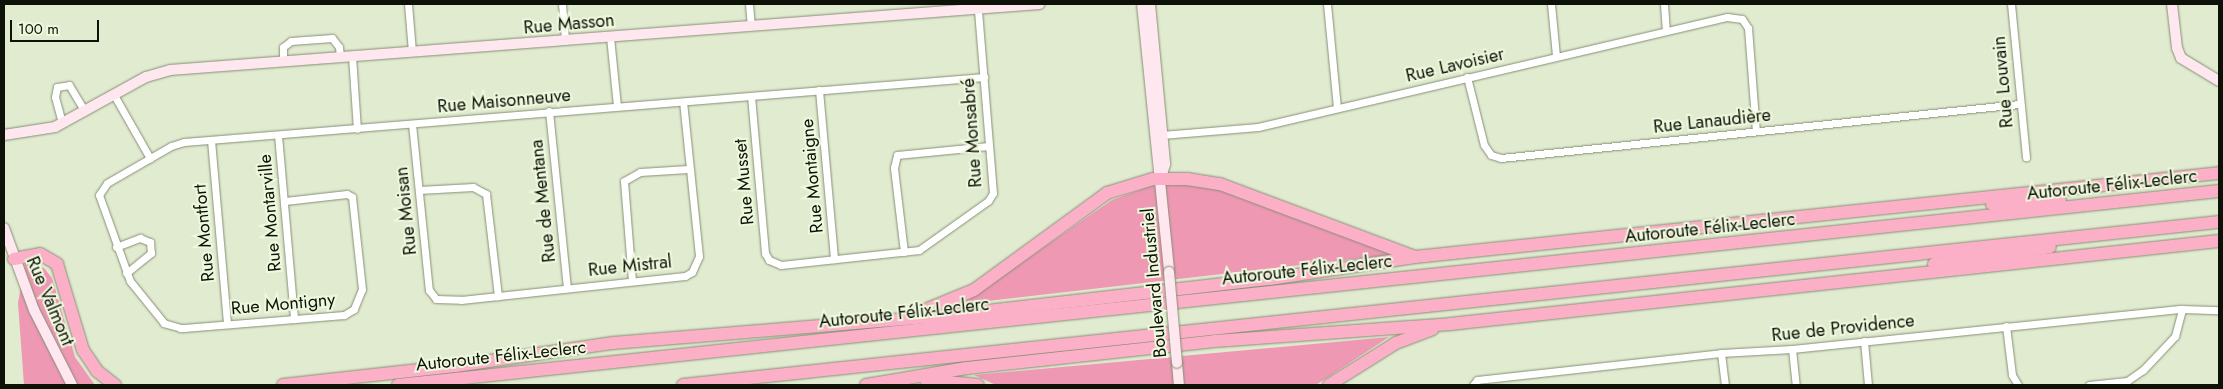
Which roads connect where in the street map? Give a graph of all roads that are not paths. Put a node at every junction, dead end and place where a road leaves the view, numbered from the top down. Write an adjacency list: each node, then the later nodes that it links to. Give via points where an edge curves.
1 (408, 4): 17 (street)
2 (562, 4): 16 (street)
3 (750, 4): 13 (street)
4 (1040, 4): 12 (street, Rue Masson)
5 (1142, 4): 49 (street, Boulevard Industriel, via 1156,165)
6 (1150, 4): 40 (street, Boulevard Industriel)
7 (1328, 4): 31 (street)
8 (1551, 4): 19 (street)
9 (1664, 4): 14 (street)
10 (2011, 4): 29 (street, Rue Louvain)
11 (2172, 4): 24 (street, via 2179,55 2191,66)
12 (978, 9): 13 (street, Rue Masson); 23 (street, Rue Monsabré)
13 (751, 26): 15 (street, Rue Masson)
14 (1666, 30): 19 (street, Rue Lavoisier); 37 (street, Rue Lavoisier, via 1727,17 1742,18 1748,28)
15 (610, 37): 16 (street, Rue Masson); 30 (street)
16 (565, 41): 17 (street, Rue Masson)
17 (412, 52): 18 (street, Rue Masson)
18 (352, 56): 20 (street, Rue Masson); 36 (street)
19 (1556, 56): 22 (street, Rue Lavoisier)
20 (340, 57): 21 (street, Rue Masson); 21 (street, via 337,41 332,38 291,41 283,47)
21 (283, 61): 26 (street, Rue Masson, via 164,71)
22 (1467, 77): 31 (street, Rue Lavoisier); 37 (street, Rue Lanaudière, via 1484,146 1496,158)
23 (984, 78): 25 (street, Rue Maisonneuve); 42 (street, Rue Monsabré)
24 (2219, 81)
25 (818, 90): 27 (street, Rue Maisonneuve); 63 (street, Rue Montaigne)
26 (114, 95): 32 (street, Rue Masson); 44 (street)
27 (751, 96): 28 (street, Rue Maisonneuve); 64 (street, Rue Musset, via 765,253)
28 (683, 102): 30 (street, Rue Maisonneuve); 46 (street, Rue Mistral)
29 (2019, 104): 37 (street, Rue Lanaudière); 43 (street, Rue Louvain)
30 (617, 106): 33 (street, Rue Maisonneuve)
31 (1337, 108): 40 (street, Rue Lavoisier, via 1258,127)
32 (84, 110): 34 (street, Rue Masson); 34 (street, via 69,86 57,87 55,97)
33 (549, 111): 35 (street, Rue Maisonneuve); 68 (street, Rue de Mentana)
34 (62, 123): 38 (street, Rue Masson, via 47,129)
35 (412, 124): 36 (street, Rue Maisonneuve); 50 (street, Rue Moisan)
36 (356, 129): 39 (street, Rue Maisonneuve)
37 (1756, 131)
38 (4, 135)
39 (278, 135): 41 (street, Rue Maisonneuve); 53 (street, Rue Montarville)
40 (1162, 135): 49 (street, Boulevard Industriel, via 1164,164)
41 (211, 140): 44 (street, Rue Maisonneuve, via 177,144); 75 (street, Rue Montfort)
42 (989, 146): 60 (street, Rue Monsabré, via 991,197 923,248); 60 (street, via 897,155 894,168)
43 (2026, 157)
44 (150, 158): 59 (street, Rue Maisonneuve, via 101,190 101,202)
45 (2219, 167): 48 (highway)
46 (688, 169): 66 (street, Rue Mistral, via 698,256 694,269 685,276); 66 (street, via 640,172 624,181)
47 (2219, 174): 48 (highway)
48 (2164, 177): 54 (highway)
49 (1161, 178): 61 (highway, via 1220,184); 74 (highway, via 1124,185 1107,192 962,296); 92 (street, Boulevard Industriel, bridge)
50 (419, 190): 69 (street, Rue Moisan); 70 (street, via 473,186 486,194)
51 (2219, 191): 52 (highway, Autoroute Félix-Leclerc)
52 (2202, 193): 54 (highway, via 1934,209); 83 (highway, Autoroute Félix-Leclerc)
53 (285, 202): 73 (street, Rue Montarville); 73 (street, Rue Montigny, via 347,194 352,197 362,289 354,309 344,315)
54 (1857, 210): 61 (highway)
55 (2219, 222): 57 (highway)
56 (4, 228): 62 (street, Rue Valmont)
57 (2142, 230): 67 (highway); 89 (highway)
58 (2218, 242): 67 (highway)
59 (116, 247): 65 (street, Rue Maisonneuve); 65 (street, via 140,238 150,242 151,253)
60 (904, 252): 63 (street, Rue Monsabré)
61 (1415, 257): 74 (highway, via 1261,280)
62 (14, 259): 85 (street, Rue Valmont, via 41,326); 86 (highway, via 40,254 57,264 83,350 97,371)
63 (834, 259): 64 (street, Rue Monsabré, via 781,265)
64 (772, 262)
65 (126, 273): 78 (street, Rue Maisonneuve, via 156,315 171,327)
66 (632, 282): 68 (street, Rue Mistral)
67 (1821, 284): 76 (highway)
68 (567, 288): 70 (street, Rue Mistral)
69 (432, 295): 70 (street, Rue Mistral, via 443,301)
70 (498, 296)
71 (2182, 309): 72 (street, Rue de Providence); 77 (street, Rue de Providence); 99 (street, via 2175,336 2143,370 2127,381)
72 (2219, 310)
73 (294, 319): 75 (street, Rue Montigny)
74 (888, 320): 79 (highway)
75 (227, 324): 78 (street, Rue Montigny)
76 (1450, 324): 84 (highway, via 1254,337 967,368); 93 (highway, via 1402,340)
77 (2006, 326): 80 (street, Rue de Providence); 98 (street, via 2012,375)
78 (181, 328)
79 (686, 338): 83 (highway); 87 (highway, via 599,344 455,366)
80 (1864, 341): 81 (street, Rue de Providence); 97 (street)
81 (1792, 349): 82 (street, Rue de Providence); 96 (street)
82 (1721, 353): 94 (street, Rue de Providence, via 1477,380); 95 (street)
83 (453, 379): 88 (highway, Autoroute Félix-Leclerc)
84 (901, 380): 90 (highway); 91 (highway, via 949,380)
85 (72, 385)
86 (115, 385)
87 (283, 385)
88 (398, 385)
89 (683, 385)
90 (866, 385)
91 (978, 385)
92 (1179, 385)
93 (1329, 385)
94 (1473, 385)
95 (1725, 385)
96 (1796, 385)
97 (1868, 385)
98 (2018, 385)
99 (2089, 385)

